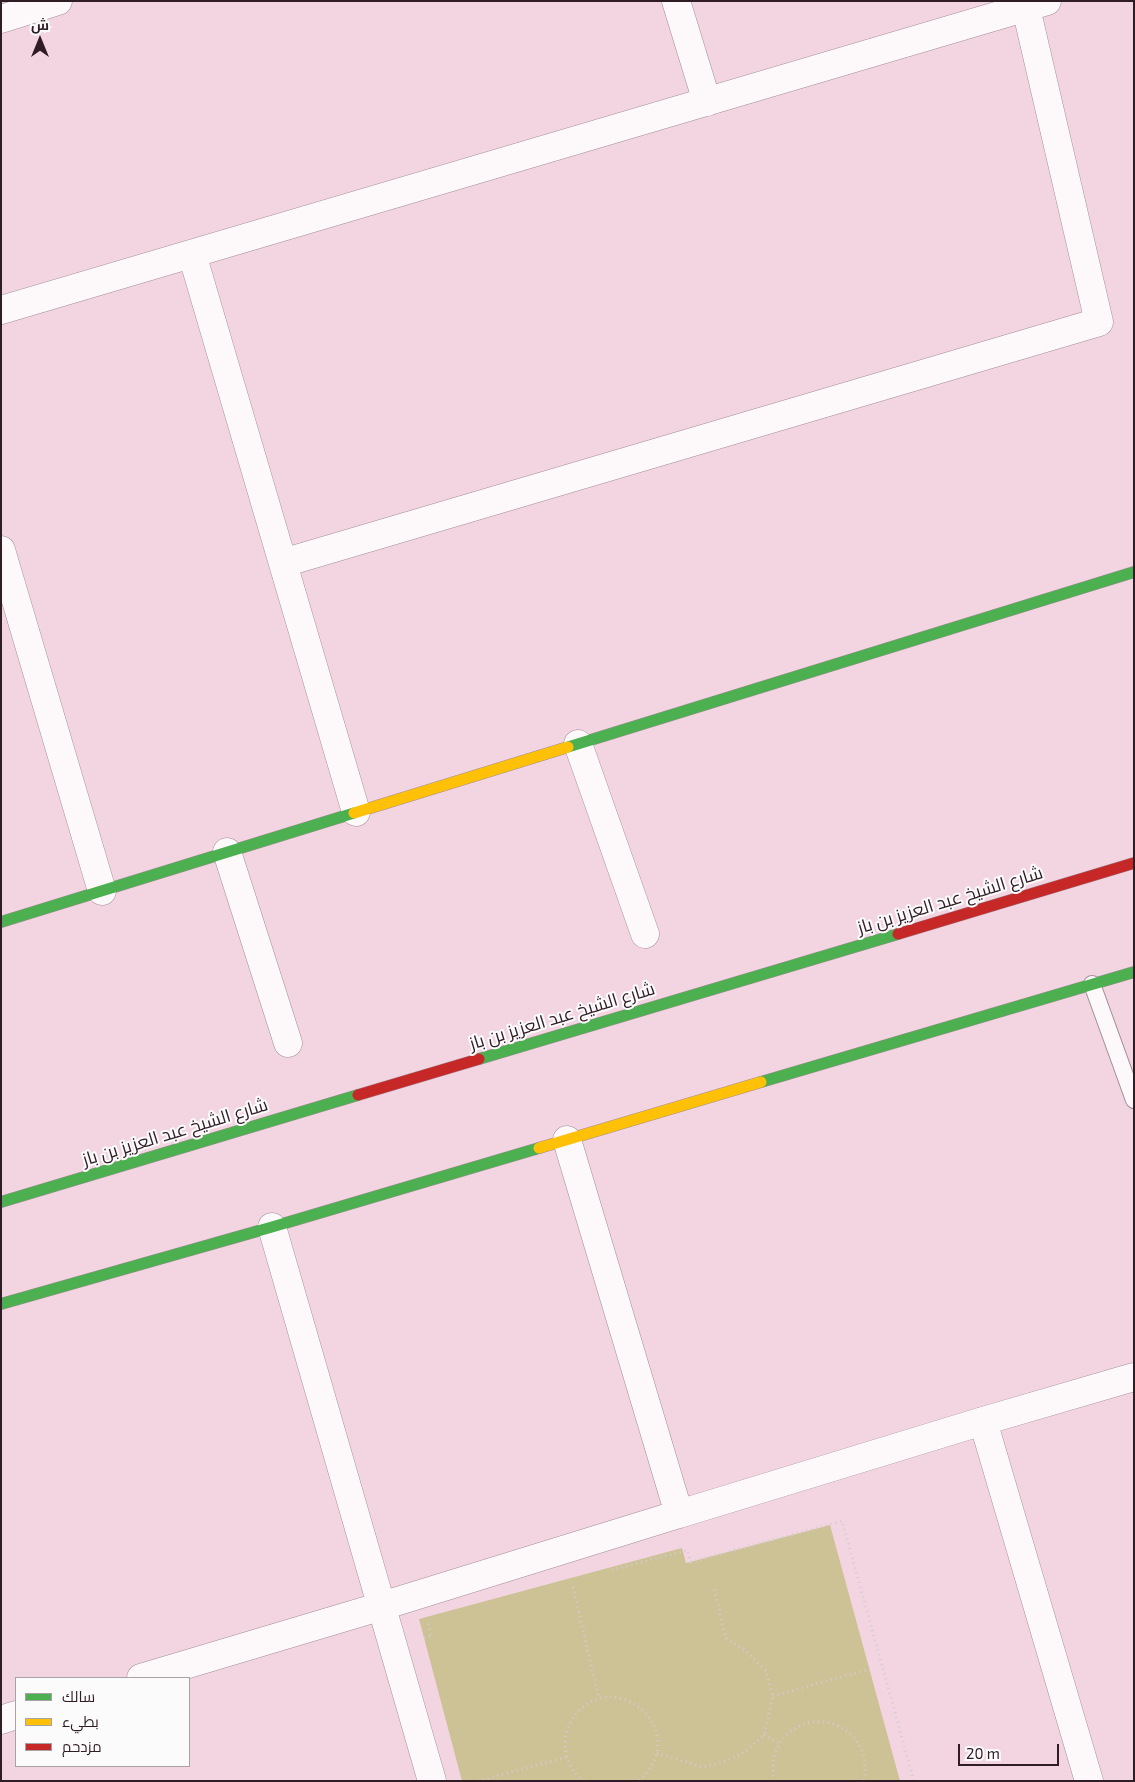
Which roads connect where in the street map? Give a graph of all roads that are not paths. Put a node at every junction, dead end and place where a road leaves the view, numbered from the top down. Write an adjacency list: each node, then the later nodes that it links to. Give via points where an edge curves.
1 (58, 1): 4 (street)
2 (676, 1): 5 (street)
3 (1037, 4): 5 (street); 9 (street, via 1099,322)
4 (1, 19)
5 (706, 102): 6 (street)
6 (192, 254): 7 (street); 9 (street)
7 (1, 310)
8 (1, 550): 15 (street)
9 (283, 563): 12 (street)
10 (1134, 572): 11 (main road)
11 (578, 744): 12 (main road); 17 (street)
12 (356, 812): 13 (main road)
13 (227, 852): 15 (main road); 20 (street)
14 (1134, 863): 23 (main road, شارع الشيخ عبد العزيز بن باز)
15 (102, 891): 16 (main road)
16 (1, 922)
17 (645, 934)
18 (1134, 972): 19 (main road)
19 (1092, 984): 21 (lane); 22 (main road)
20 (288, 1042)
21 (1134, 1100)
22 (566, 1140): 24 (main road); 28 (street)
23 (1, 1202)
24 (272, 1228): 25 (main road); 29 (street)
25 (1, 1304)
26 (1134, 1377): 27 (street)
27 (983, 1421): 28 (street); 34 (street)
28 (679, 1514): 29 (street)
29 (382, 1606): 30 (street); 33 (street)
30 (144, 1677)
31 (15, 1715): 32 (street)
32 (1, 1720)
33 (432, 1781)
34 (1089, 1781)

